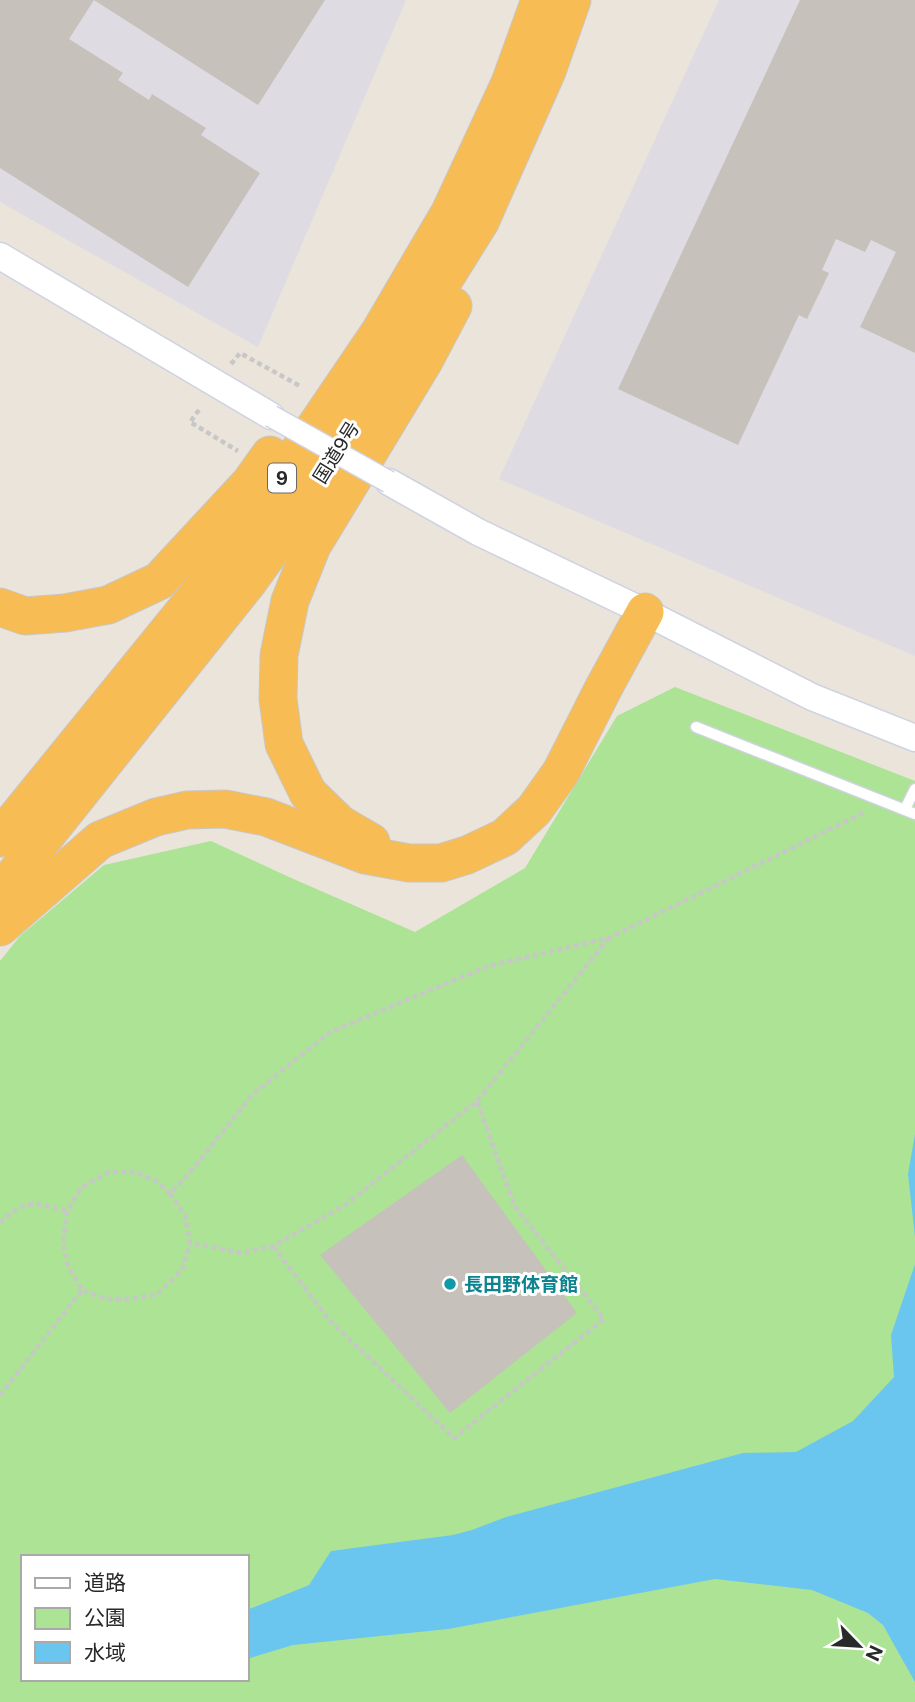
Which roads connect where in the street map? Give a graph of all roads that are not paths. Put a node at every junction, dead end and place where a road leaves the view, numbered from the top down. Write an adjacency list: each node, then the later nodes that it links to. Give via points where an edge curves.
1 (540, 0): 3 (highway, 国道9号 / 9)
2 (572, 0): 4 (highway, 国道9号 / 9, via 547,71)
3 (510, 83): 8 (highway, via 306,406 250,483 159,580 108,604 65,613 25,616); 14 (highway, 国道9号 / 9, via 450,212 379,333 270,495 221,566)
4 (480, 222): 15 (highway, via 460,292 424,361 312,546 290,601 279,655 284,744 308,793 340,824); 16 (highway, 国道9号 / 9, via 278,541)
5 (0, 256): 6 (street)
6 (271, 416): 7 (street, bridge)
7 (389, 482): 9 (street, via 478,532)
8 (0, 607)
9 (645, 612): 11 (street, via 812,697); 15 (highway, via 561,772 534,810 505,837 467,855 441,863)
10 (696, 727): 13 (lane)
11 (915, 738)
12 (915, 789): 13 (lane)
13 (910, 811)
14 (0, 838)
15 (409, 863): 17 (highway, via 366,855 265,817 225,809 187,810 100,840)
16 (0, 893)
17 (0, 928)

